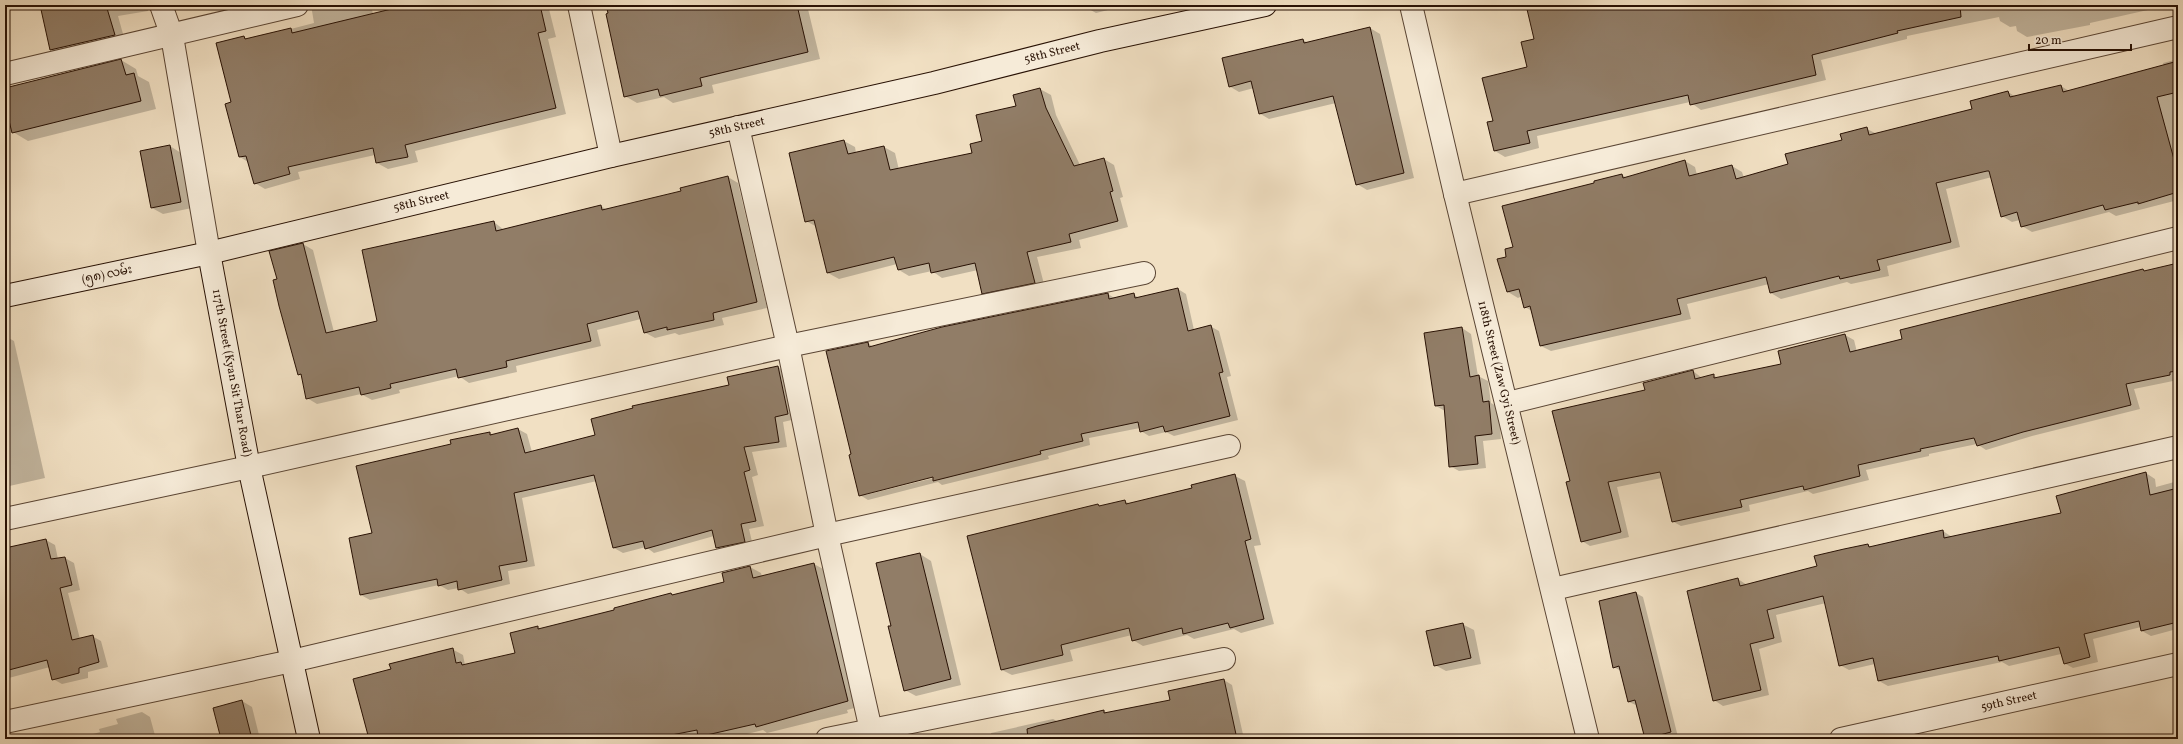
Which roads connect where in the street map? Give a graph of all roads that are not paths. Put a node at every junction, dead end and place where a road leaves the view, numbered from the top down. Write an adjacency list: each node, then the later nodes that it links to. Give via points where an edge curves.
1 (162, 5): 7 (street, 117th Street (Kyan Sit Thar Road))
2 (297, 5): 7 (street)
3 (579, 5): 10 (street)
4 (1265, 5): 9 (street, 58th Street, via 1100,41 981,72)
5 (1411, 5): 11 (street, 118th Street (Zaw Gyi Street))
6 (2178, 27): 11 (street)
7 (172, 36): 8 (street); 13 (street, 117th Street (Kyan Sit Thar Road))
8 (5, 74)
9 (738, 127): 10 (street, 58th Street); 16 (street)
10 (611, 156): 13 (street, 58th Street)
11 (1455, 194): 17 (street, 118th Street (Zaw Gyi Street))
12 (2178, 238): 17 (street)
13 (209, 253): 15 (street, (၅၈) လမ်း); 20 (street, 117th Street (Kyan Sit Thar Road))
14 (1144, 273): 16 (street)
15 (5, 296)
16 (788, 346): 20 (street); 22 (street)
17 (1508, 403): 23 (street, 118th Street (Zaw Gyi Street))
18 (1229, 446): 22 (street)
19 (2178, 447): 23 (street)
20 (249, 467): 21 (street); 25 (street, 117th Street (Kyan Sit Thar Road))
21 (5, 519)
22 (827, 535): 25 (street); 28 (street)
23 (1553, 589): 31 (street, 118th Street (Zaw Gyi Street))
24 (1224, 659): 28 (street)
25 (292, 661): 27 (street); 29 (street, 117th Street (Kyan Sit Thar Road))
26 (2178, 664): 32 (street, 59th Street)
27 (5, 722)
28 (872, 734): 30 (street)
29 (309, 739)
30 (827, 739)
31 (1588, 739)
32 (1841, 739)

